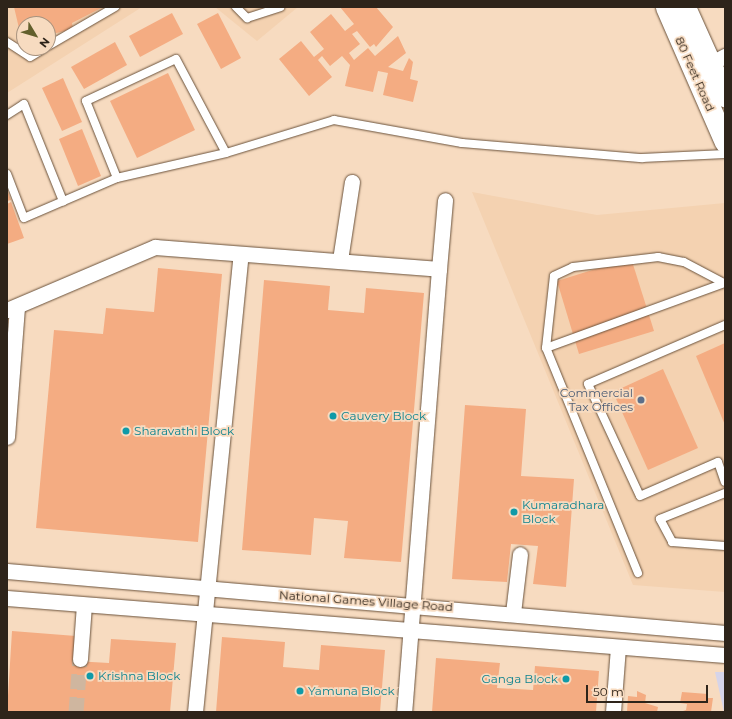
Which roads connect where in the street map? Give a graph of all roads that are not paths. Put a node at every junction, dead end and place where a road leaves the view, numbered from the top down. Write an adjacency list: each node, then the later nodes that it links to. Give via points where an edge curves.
1 (115, 7): 6 (lane)
2 (236, 7): 3 (lane, via 247,18)
3 (280, 7)
4 (666, 7): 9 (main road, 80 Feet Road)
5 (685, 7): 9 (main road, 80 Feet Road)
6 (56, 41)
7 (7, 42): 8 (lane)
8 (16, 48)
9 (710, 64): 10 (main road, 80 Feet Road); 12 (main road, 80 Feet Road)
10 (725, 96)
11 (7, 115): 19 (lane, via 24,104)
12 (725, 142)
13 (226, 153): 14 (lane, via 334,120 462,143 642,158); 16 (lane); 16 (lane, via 176,59 86,101)
14 (725, 154)
15 (7, 174): 19 (lane, via 24,218)
16 (117, 178): 19 (lane)
17 (352, 182): 21 (street)
18 (445, 200): 22 (street)
19 (63, 201)
20 (240, 254): 21 (street); 24 (street, via 155,247); 34 (street)
21 (340, 260): 22 (street)
22 (439, 269): 36 (street)
23 (724, 283): 26 (lane); 26 (lane, via 684,262 658,257 564,269 554,276)
24 (12, 309): 27 (street)
25 (725, 325): 28 (lane, via 588,384 640,496 718,462)
26 (546, 348): 33 (lane)
27 (7, 437)
28 (725, 482)
29 (725, 493): 30 (lane, via 660,519 672,542)
30 (725, 546)
31 (520, 554): 38 (street)
32 (7, 571): 34 (street, National Games Village Road)
33 (638, 573)
34 (207, 590): 36 (street, National Games Village Road); 39 (street)
35 (7, 598): 37 (street, National Games Village Road)
36 (415, 604): 38 (street, National Games Village Road); 40 (street)
37 (84, 605): 39 (street, National Games Village Road); 44 (street)
38 (513, 613): 41 (street, National Games Village Road)
39 (205, 615): 40 (street, National Games Village Road); 45 (street)
40 (413, 630): 42 (street, National Games Village Road); 46 (street)
41 (725, 633)
42 (618, 647): 43 (street, National Games Village Road); 47 (street)
43 (725, 655)
44 (80, 659)
45 (195, 712)
46 (404, 712)
47 (613, 712)

